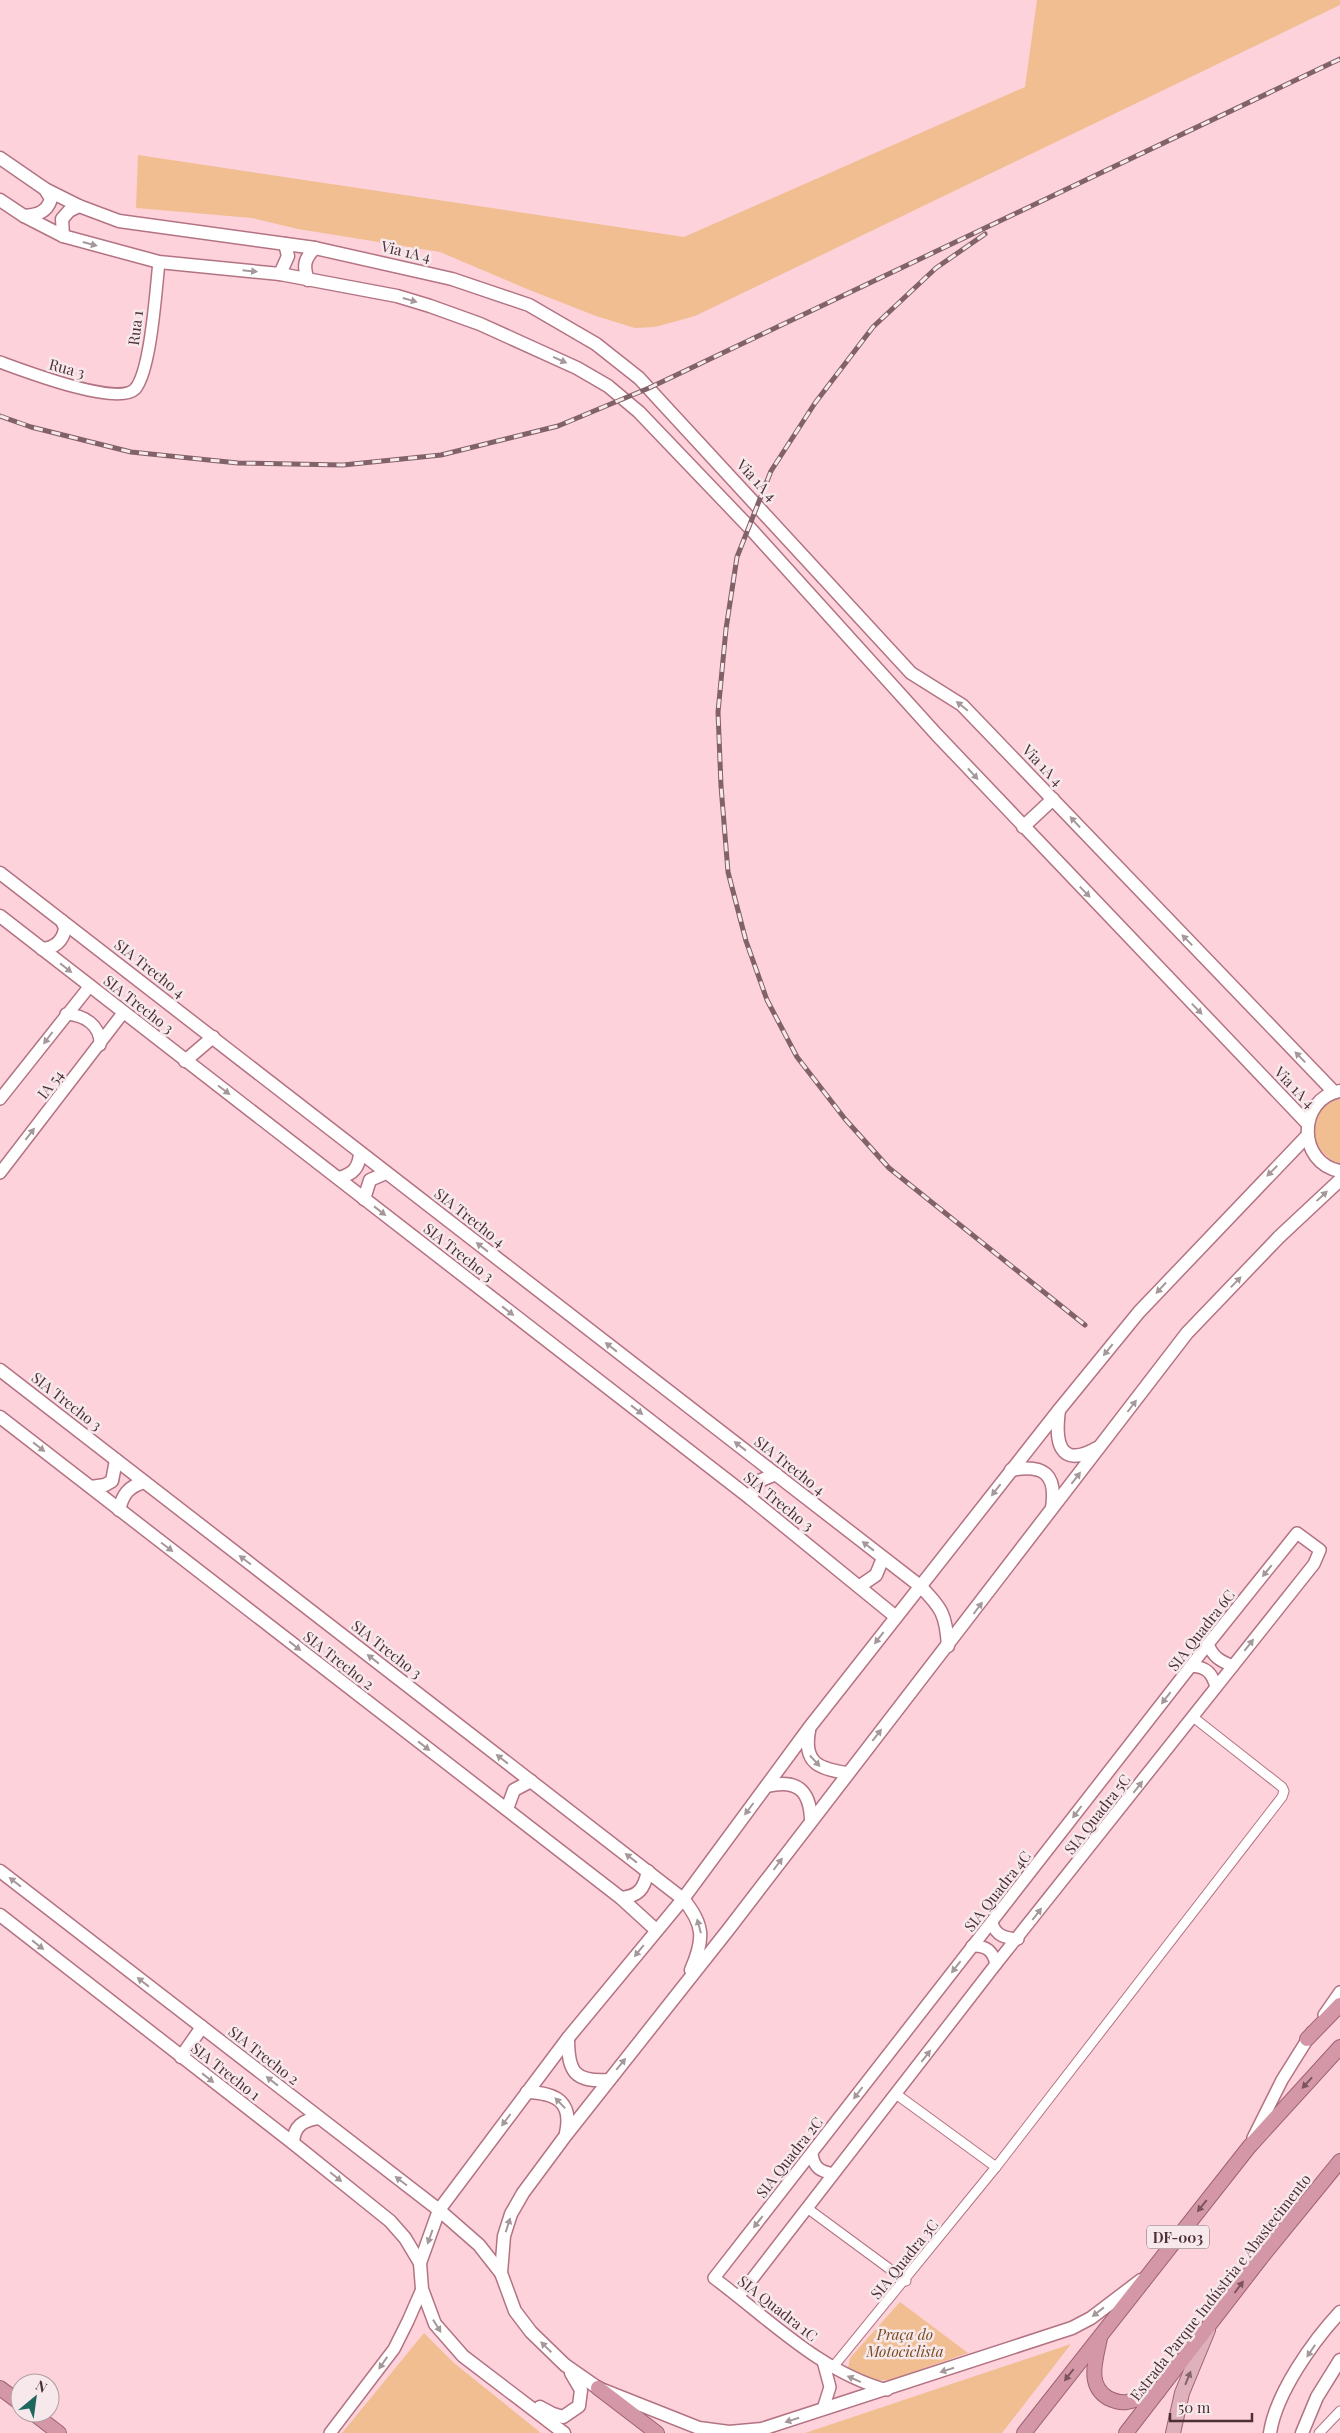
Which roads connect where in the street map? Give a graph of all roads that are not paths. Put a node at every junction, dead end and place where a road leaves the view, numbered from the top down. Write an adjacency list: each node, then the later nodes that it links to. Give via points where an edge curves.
1 (0, 158): 2 (main road, Via 1A 4)
2 (45, 188): 4 (main road, Via 1A 4); 5 (main road, via 51,198 45,210)
3 (0, 200): 5 (main road, Via 1A 4)
4 (79, 206): 6 (main road, via 68,211 62,219); 7 (main road, Via 1A 4, via 119,221)
5 (24, 216): 6 (main road, Via 1A 4)
6 (64, 236): 9 (main road, Via 1A 4, one-way to 9)
7 (285, 244): 8 (main road, Via 1A 4); 10 (main road, via 288,256)
8 (315, 248): 11 (main road, via 304,264); 14 (main road, Via 1A 4, one-way to 8, via 962,704 911,673 639,378 596,344 529,305 452,279)
9 (159, 262): 10 (main road, Via 1A 4, one-way to 10); 13 (street, Rua 1, via 147,357 139,381)
10 (280, 274): 11 (main road, Via 1A 4)
11 (308, 280): 15 (main road, Via 1A 4, one-way to 15, via 388,294 430,306 480,324 578,368 608,386 639,412 749,527)
12 (0, 362): 13 (street, Rua 3, via 95,391)
13 (128, 393)
14 (1053, 799): 15 (main road); 26 (main road, Via 1A 4, one-way to 14)
15 (1023, 827): 28 (main road, Via 1A 4, one-way to 28)
16 (0, 873): 18 (main road, SIA Trecho 4)
17 (0, 916): 19 (main road, SIA Trecho 3)
18 (62, 921): 19 (main road, via 65,928 61,940); 23 (main road, SIA Trecho 4)
19 (42, 949): 20 (main road, SIA Trecho 3, one-way to 20)
20 (89, 987): 21 (street, IA 54); 22 (main road, SIA Trecho 3)
21 (66, 1014): 24 (street, via 82,1017 91,1023 100,1037); 27 (street, IA 54, one-way to 27)
22 (123, 1014): 24 (street, IA 54); 25 (main road, SIA Trecho 3)
23 (213, 1038): 25 (main road); 29 (main road, SIA Trecho 4)
24 (100, 1045): 31 (street, IA 54, one-way to 24)
25 (185, 1061): 33 (main road, SIA Trecho 3, one-way to 33)
26 (1337, 1092): 28 (main road, via 1317,1105)
27 (0, 1099)
28 (1307, 1130): 30 (main road, Via 1A 4, via 1311,1150 1321,1162); 37 (main road, one-way to 37, via 1139,1312)
29 (360, 1153): 32 (main road, SIA Trecho 4); 33 (main road, via 356,1169)
30 (1340, 1171)
31 (0, 1172)
32 (386, 1173): 35 (main road, via 370,1180); 42 (main road, SIA Trecho 4, one-way to 32)
33 (339, 1178): 35 (main road, SIA Trecho 3)
34 (1340, 1180): 39 (main road, one-way to 34, via 1187,1333 1279,1237)
35 (364, 1199): 45 (main road, SIA Trecho 3, one-way to 45)
36 (0, 1370): 40 (main road, SIA Trecho 3)
37 (1059, 1410): 39 (main road, via 1056,1436 1067,1454 1085,1455); 41 (main road)
38 (0, 1417): 44 (main road, SIA Trecho 2, one-way to 44)
39 (1102, 1445): 46 (main road, one-way to 39)
40 (116, 1460): 43 (main road, SIA Trecho 3); 44 (main road, via 112,1481)
41 (1011, 1470): 46 (main road, via 1035,1468 1044,1472 1054,1486); 51 (main road, one-way to 51)
42 (776, 1474): 45 (main road, via 759,1481); 49 (main road, SIA Trecho 4, one-way to 42)
43 (144, 1482): 47 (main road, via 126,1491); 62 (main road, SIA Trecho 3, one-way to 43)
44 (91, 1487): 47 (main road, SIA Trecho 2)
45 (750, 1498): 50 (main road, SIA Trecho 3)
46 (1052, 1508): 54 (main road, one-way to 46)
47 (120, 1510): 64 (main road, SIA Trecho 2, one-way to 64)
48 (1297, 1533): 53 (street, SIA Quadra 6C, one-way to 53); 56 (street, SIA Quadra 5C, one-way to 48, via 1314,1564 1320,1550)
49 (883, 1558): 50 (main road, via 876,1575); 51 (main road, SIA Trecho 4)
50 (860, 1586): 52 (main road, SIA Trecho 3)
51 (920, 1586): 52 (main road); 54 (main road, SIA Trecho 4, via 945,1615)
52 (896, 1617): 59 (main road, one-way to 59)
53 (1208, 1644): 55 (street, SIA Quadra 6C); 56 (street, via 1211,1653)
54 (948, 1646): 61 (main road, one-way to 54)
55 (1191, 1666): 57 (street, via 1208,1670); 60 (street, SIA Quadra 6C, one-way to 60)
56 (1233, 1666): 57 (street, SIA Quadra 5C)
57 (1216, 1687): 58 (street, SIA Quadra 5C)
58 (1193, 1717): 73 (street, SIA Quadra 5C, one-way to 58); 94 (street, via 1284,1790)
59 (809, 1728): 61 (main road, one-way to 61, via 808,1752 812,1760 821,1767); 63 (main road)
60 (1129, 1746): 71 (street, SIA Quadra 4C, one-way to 71)
61 (847, 1773): 65 (main road)
62 (531, 1781): 64 (main road, via 514,1790); 67 (main road, SIA Trecho 3, one-way to 62)
63 (767, 1786): 65 (main road, via 779,1783 800,1788 807,1797); 69 (main road, one-way to 69)
64 (507, 1809): 68 (main road, SIA Trecho 2)
65 (811, 1820): 76 (main road, one-way to 65)
66 (0, 1871): 79 (main road, SIA Trecho 2, one-way to 66)
67 (648, 1872): 68 (main road, via 641,1892); 69 (main road, SIA Trecho 3)
68 (621, 1898): 72 (main road, SIA Trecho 2)
69 (683, 1899): 72 (main road); 76 (main road, SIA Trecho 3, one-way to 69, via 702,1937 699,1923)
70 (0, 1915): 84 (main road, SIA Trecho 1, one-way to 84)
71 (992, 1923): 73 (street, via 1001,1937); 74 (street, SIA Quadra 4C)
72 (656, 1930): 80 (main road, one-way to 80)
73 (1018, 1939): 75 (street, SIA Quadra 5C)
74 (972, 1946): 75 (street, via 988,1949); 83 (street, SIA Quadra 4C, one-way to 83)
75 (996, 1964): 87 (street, SIA Quadra 5C, one-way to 75)
76 (683, 1988): 85 (main road, one-way to 76)
77 (1340, 1992): 81 (street)
78 (1340, 2005): 81 (highway)
79 (202, 2028): 84 (main road); 88 (main road, SIA Trecho 2, one-way to 79)
80 (568, 2038): 85 (main road, via 568,2059 575,2074 590,2081); 86 (main road)
81 (1307, 2039): 91 (street, via 1282,2080)
82 (1340, 2047): 91 (highway, DF-003, one-way to 91)
83 (887, 2054): 92 (street, SIA Quadra 2C, one-way to 92)
84 (181, 2057): 90 (main road, SIA Trecho 1, one-way to 90)
85 (609, 2080): 89 (main road)
86 (527, 2092): 89 (main road, one-way to 86, via 568,2113 561,2102 548,2094); 97 (main road, one-way to 97)
87 (896, 2094): 94 (street); 95 (street)
88 (319, 2118): 90 (main road, via 301,2124 294,2134); 97 (main road, SIA Trecho 2, one-way to 88)
89 (566, 2135): 100 (main road, one-way to 89, via 504,2236 511,2214)
90 (293, 2143): 98 (main road, SIA Trecho 1, one-way to 98, via 392,2223)
91 (1249, 2148): 99 (highway, DF-003, one-way to 99)
92 (812, 2154): 95 (street, via 815,2167); 101 (street, SIA Quadra 2C, one-way to 101)
93 (1340, 2161): 106 (highway, Estrada Parque Indústria e Abastecimento, one-way to 93)
94 (996, 2167): 102 (street, SIA Quadra 3C)
95 (833, 2174): 96 (street)
96 (807, 2208): 102 (street); 104 (street)
97 (439, 2210): 98 (main road, one-way to 98); 100 (main road, SIA Trecho 2, via 479,2245)
98 (420, 2263): 103 (main road)
99 (1151, 2272): 107 (highway, DF-003); 114 (main road, one-way to 114, via 1091,2318 1072,2328)
100 (501, 2273): 110 (main road, one-way to 100, via 531,2332 515,2311)
101 (714, 2278): 104 (street, SIA Quadra 1C)
102 (906, 2281): 111 (street, SIA Quadra 3C)
103 (422, 2289): 112 (main road, one-way to 112, via 435,2324 448,2342); 120 (street, one-way to 120, via 394,2349)
104 (739, 2296): 109 (street, SIA Quadra 1C)
105 (1340, 2312): 126 (main road, one-way to 126, via 1289,2383 1276,2407)
106 (1210, 2326): 115 (highway, Estrada Parque Indústria e Abastecimento); 125 (main road, one-way to 106, via 1182,2394)
107 (1101, 2335): 115 (highway, via 1094,2369 1095,2387 1102,2395 1114,2401 1127,2402); 123 (highway, DF-003, one-way to 123)
108 (1340, 2360): 127 (main road, via 1317,2397)
109 (822, 2361): 111 (street, SIA Quadra 1C); 116 (street, SIA Quadra 1C, via 830,2387)
110 (565, 2365): 112 (main road, via 579,2385 582,2397 579,2406 563,2416 552,2414); 113 (main road)
111 (833, 2368): 114 (street, SIA Quadra 1C, one-way to 111, via 865,2384)
112 (504, 2386): 121 (main road)
113 (598, 2388): 116 (main road, one-way to 113, via 762,2430 729,2432 698,2428); 122 (highway)
114 (888, 2390): 116 (main road)
115 (1158, 2392): 124 (highway, Estrada Parque Indústria e Abastecimento)
116 (824, 2409)
117 (1340, 2411): 128 (street)
118 (46, 2423): 119 (highway)
119 (59, 2433)
120 (330, 2433)
121 (564, 2433)
122 (657, 2433)
123 (1024, 2433)
124 (1126, 2433)
125 (1173, 2433)
126 (1270, 2433)
127 (1302, 2433)
128 (1319, 2433)

